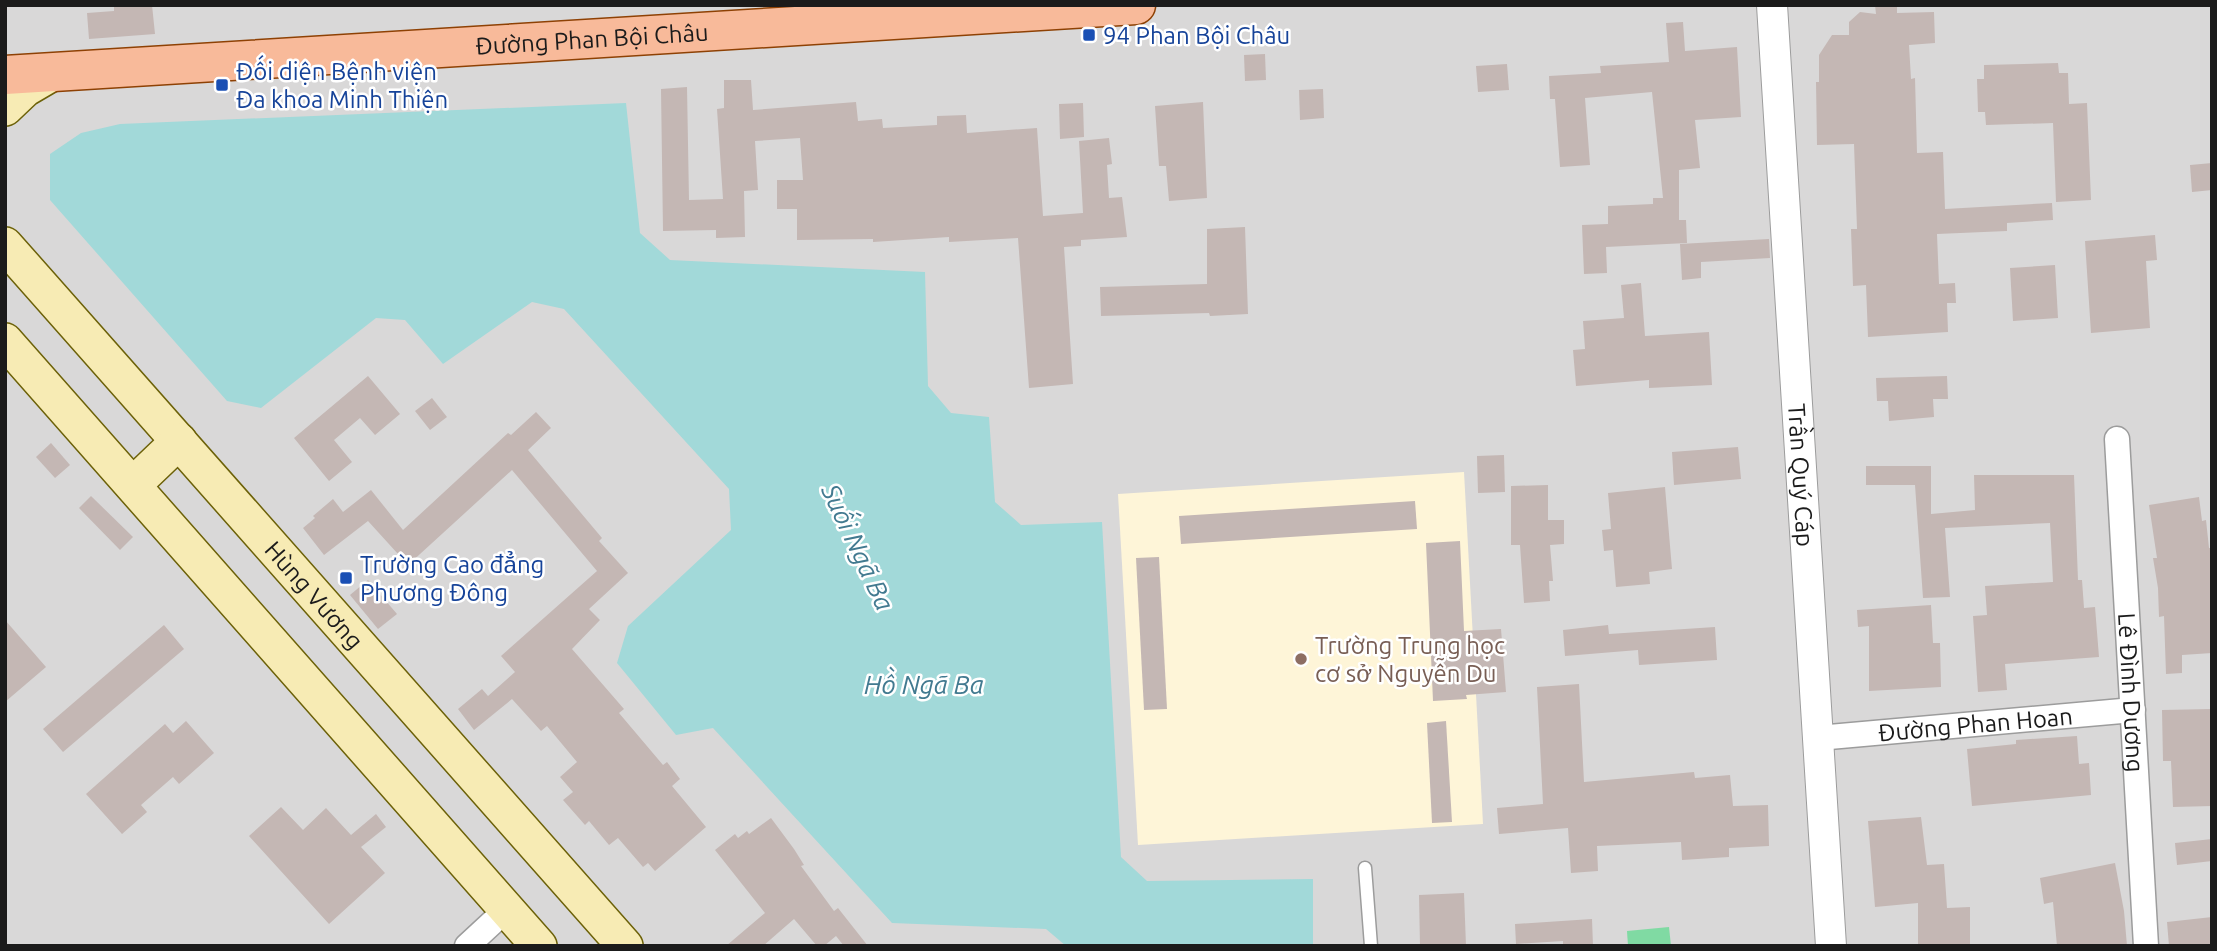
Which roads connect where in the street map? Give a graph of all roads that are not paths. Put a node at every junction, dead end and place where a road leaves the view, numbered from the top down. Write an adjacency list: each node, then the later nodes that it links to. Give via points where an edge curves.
1 (1136, 5): 3 (main road, Đường Phan Bội Châu)
2 (1772, 5): 12 (street, Trần Quý Cáp)
3 (54, 72): 4 (main road, Đường Phan Bội Châu); 5 (main road)
4 (5, 75)
5 (5, 108)
6 (5, 245): 9 (main road, Hùng Vương)
7 (5, 341): 10 (main road)
8 (2117, 439): 11 (street, Lê Đình Dương)
9 (179, 441): 10 (main road); 17 (main road, Hùng Vương)
10 (133, 485): 14 (main road)
11 (2133, 710): 12 (street, Đường Phan Hoan); 20 (street, Lê Đình Dương)
12 (1818, 738): 19 (street, Trần Quý Cáp)
13 (1365, 868): 18 (lane)
14 (507, 909): 15 (street); 16 (main road)
15 (467, 946)
16 (540, 946)
17 (625, 946)
18 (1371, 946)
19 (1831, 946)
20 (2146, 946)

